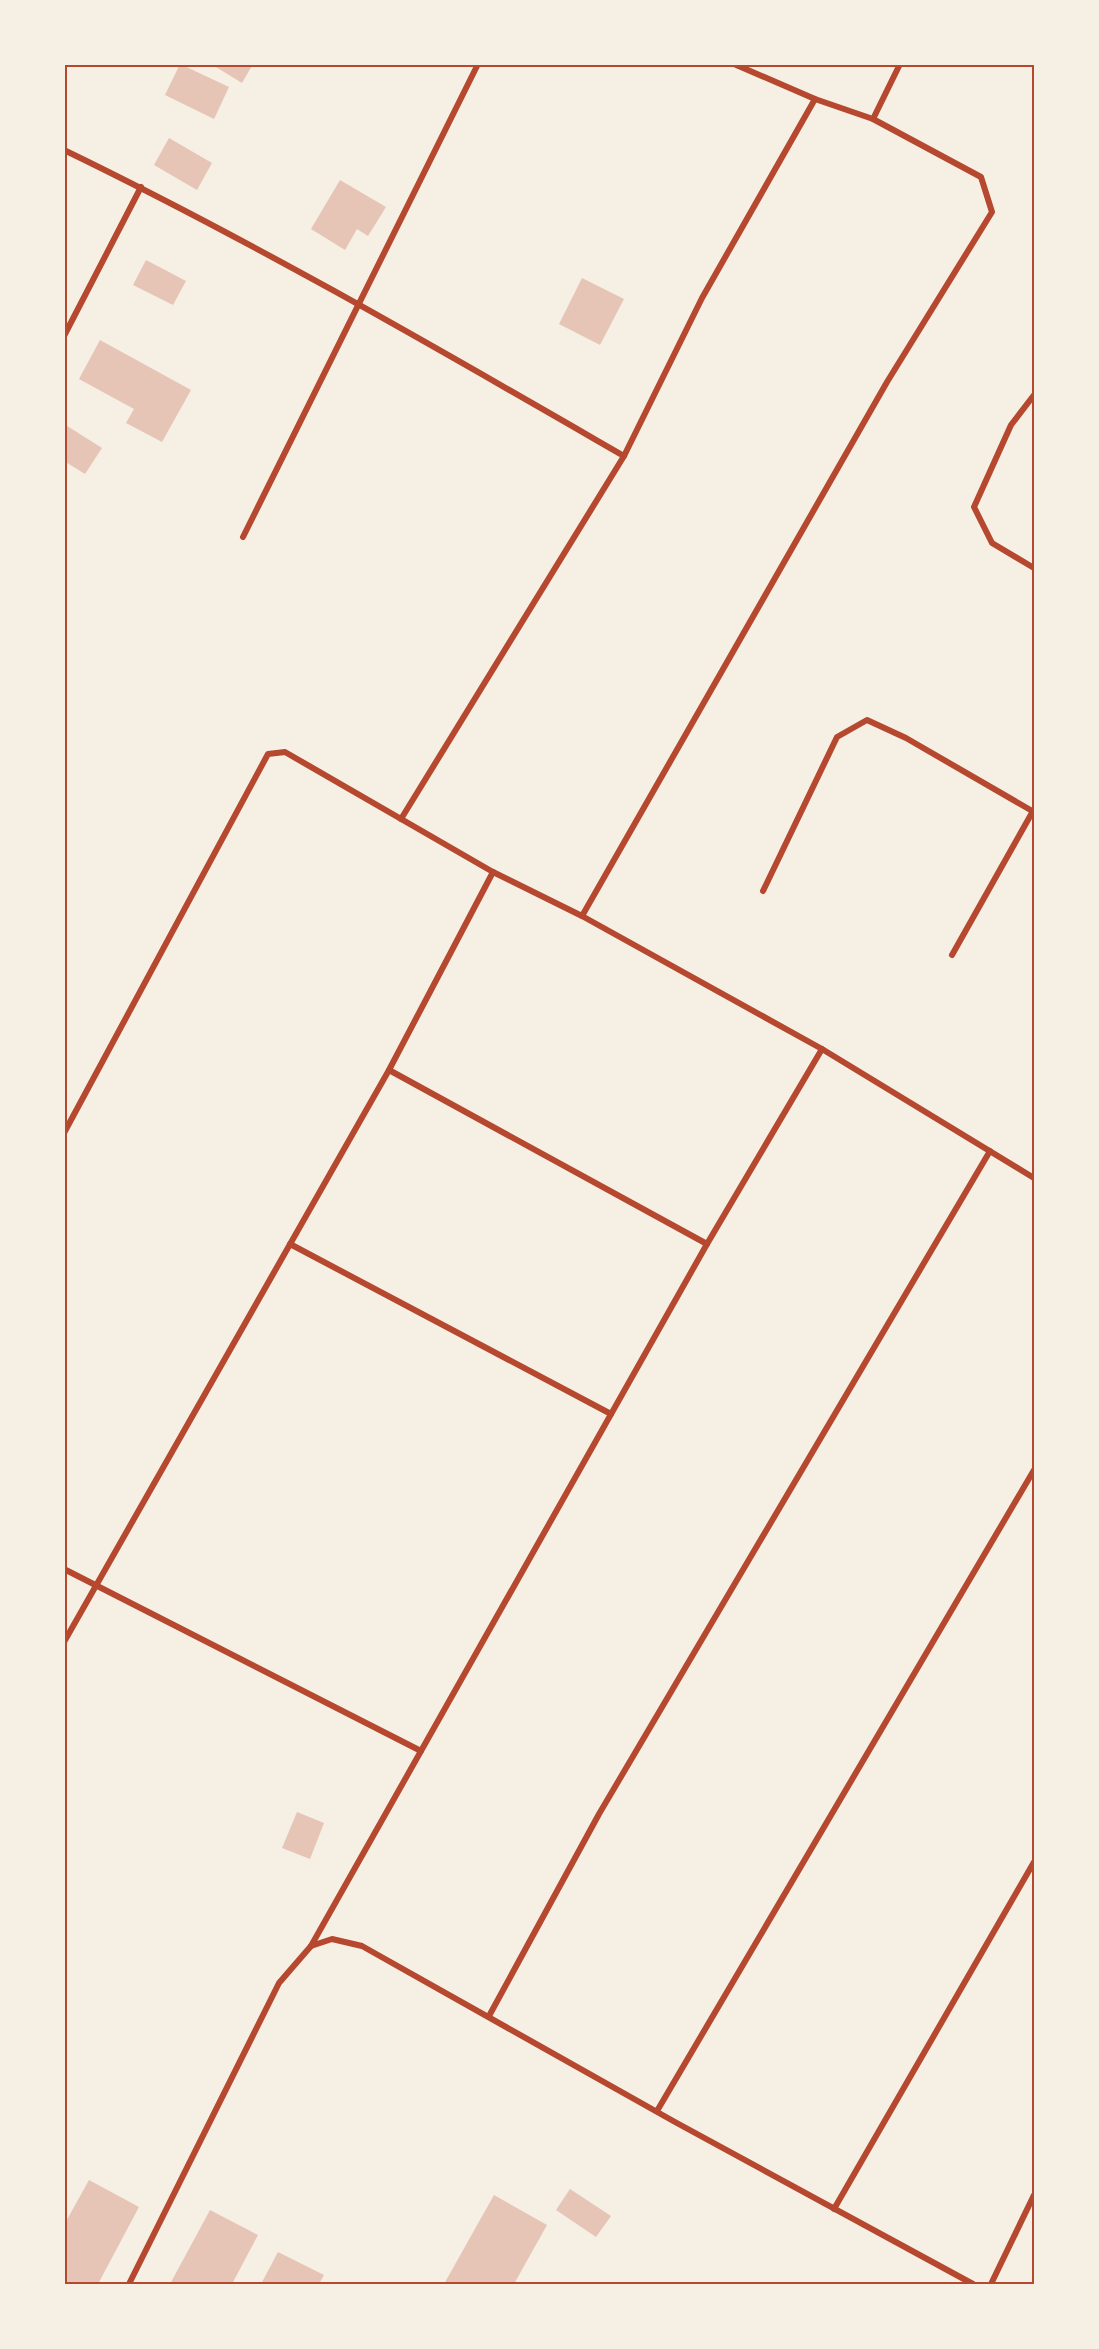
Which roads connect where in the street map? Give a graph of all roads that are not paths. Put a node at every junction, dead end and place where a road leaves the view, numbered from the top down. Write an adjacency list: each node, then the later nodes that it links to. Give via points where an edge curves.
1 (478, 64): 8 (street)
2 (734, 64): 4 (street)
3 (900, 64): 5 (street)
4 (815, 99): 5 (street); 11 (street, via 702,298)
5 (873, 119): 18 (street, via 981,177 992,212 881,393)
6 (64, 150): 7 (street)
7 (141, 187): 8 (street); 9 (street)
8 (359, 304): 11 (street); 12 (street)
9 (64, 336)
10 (1035, 395): 13 (street, via 1011,425 974,507 992,543)
11 (624, 456): 15 (street)
12 (243, 537)
13 (1035, 568)
14 (1034, 812): 17 (street, via 906,738 867,720 837,736); 19 (street)
15 (401, 819): 16 (street); 22 (street, via 285,752 268,754)
16 (493, 872): 18 (street); 21 (street)
17 (763, 891)
18 (582, 916): 20 (street)
19 (952, 955)
20 (822, 1049): 23 (street); 26 (street)
21 (389, 1070): 25 (street); 26 (street)
22 (64, 1133)
23 (990, 1151): 24 (street); 35 (street, via 599,1814)
24 (1035, 1178)
25 (290, 1244): 27 (street); 30 (street)
26 (707, 1244): 27 (street)
27 (611, 1414): 32 (street)
28 (1035, 1470): 36 (street)
29 (64, 1569): 30 (street)
30 (97, 1586): 31 (street); 32 (street)
31 (64, 1642)
32 (421, 1750): 34 (street)
33 (1035, 1862): 38 (street)
34 (311, 1946): 35 (street, via 332,1939 362,1946); 39 (street, via 279,1983)
35 (489, 2016): 36 (street)
36 (657, 2111): 38 (street)
37 (1035, 2195): 41 (street)
38 (834, 2209): 40 (street)
39 (129, 2284)
40 (973, 2284)
41 (991, 2284)

